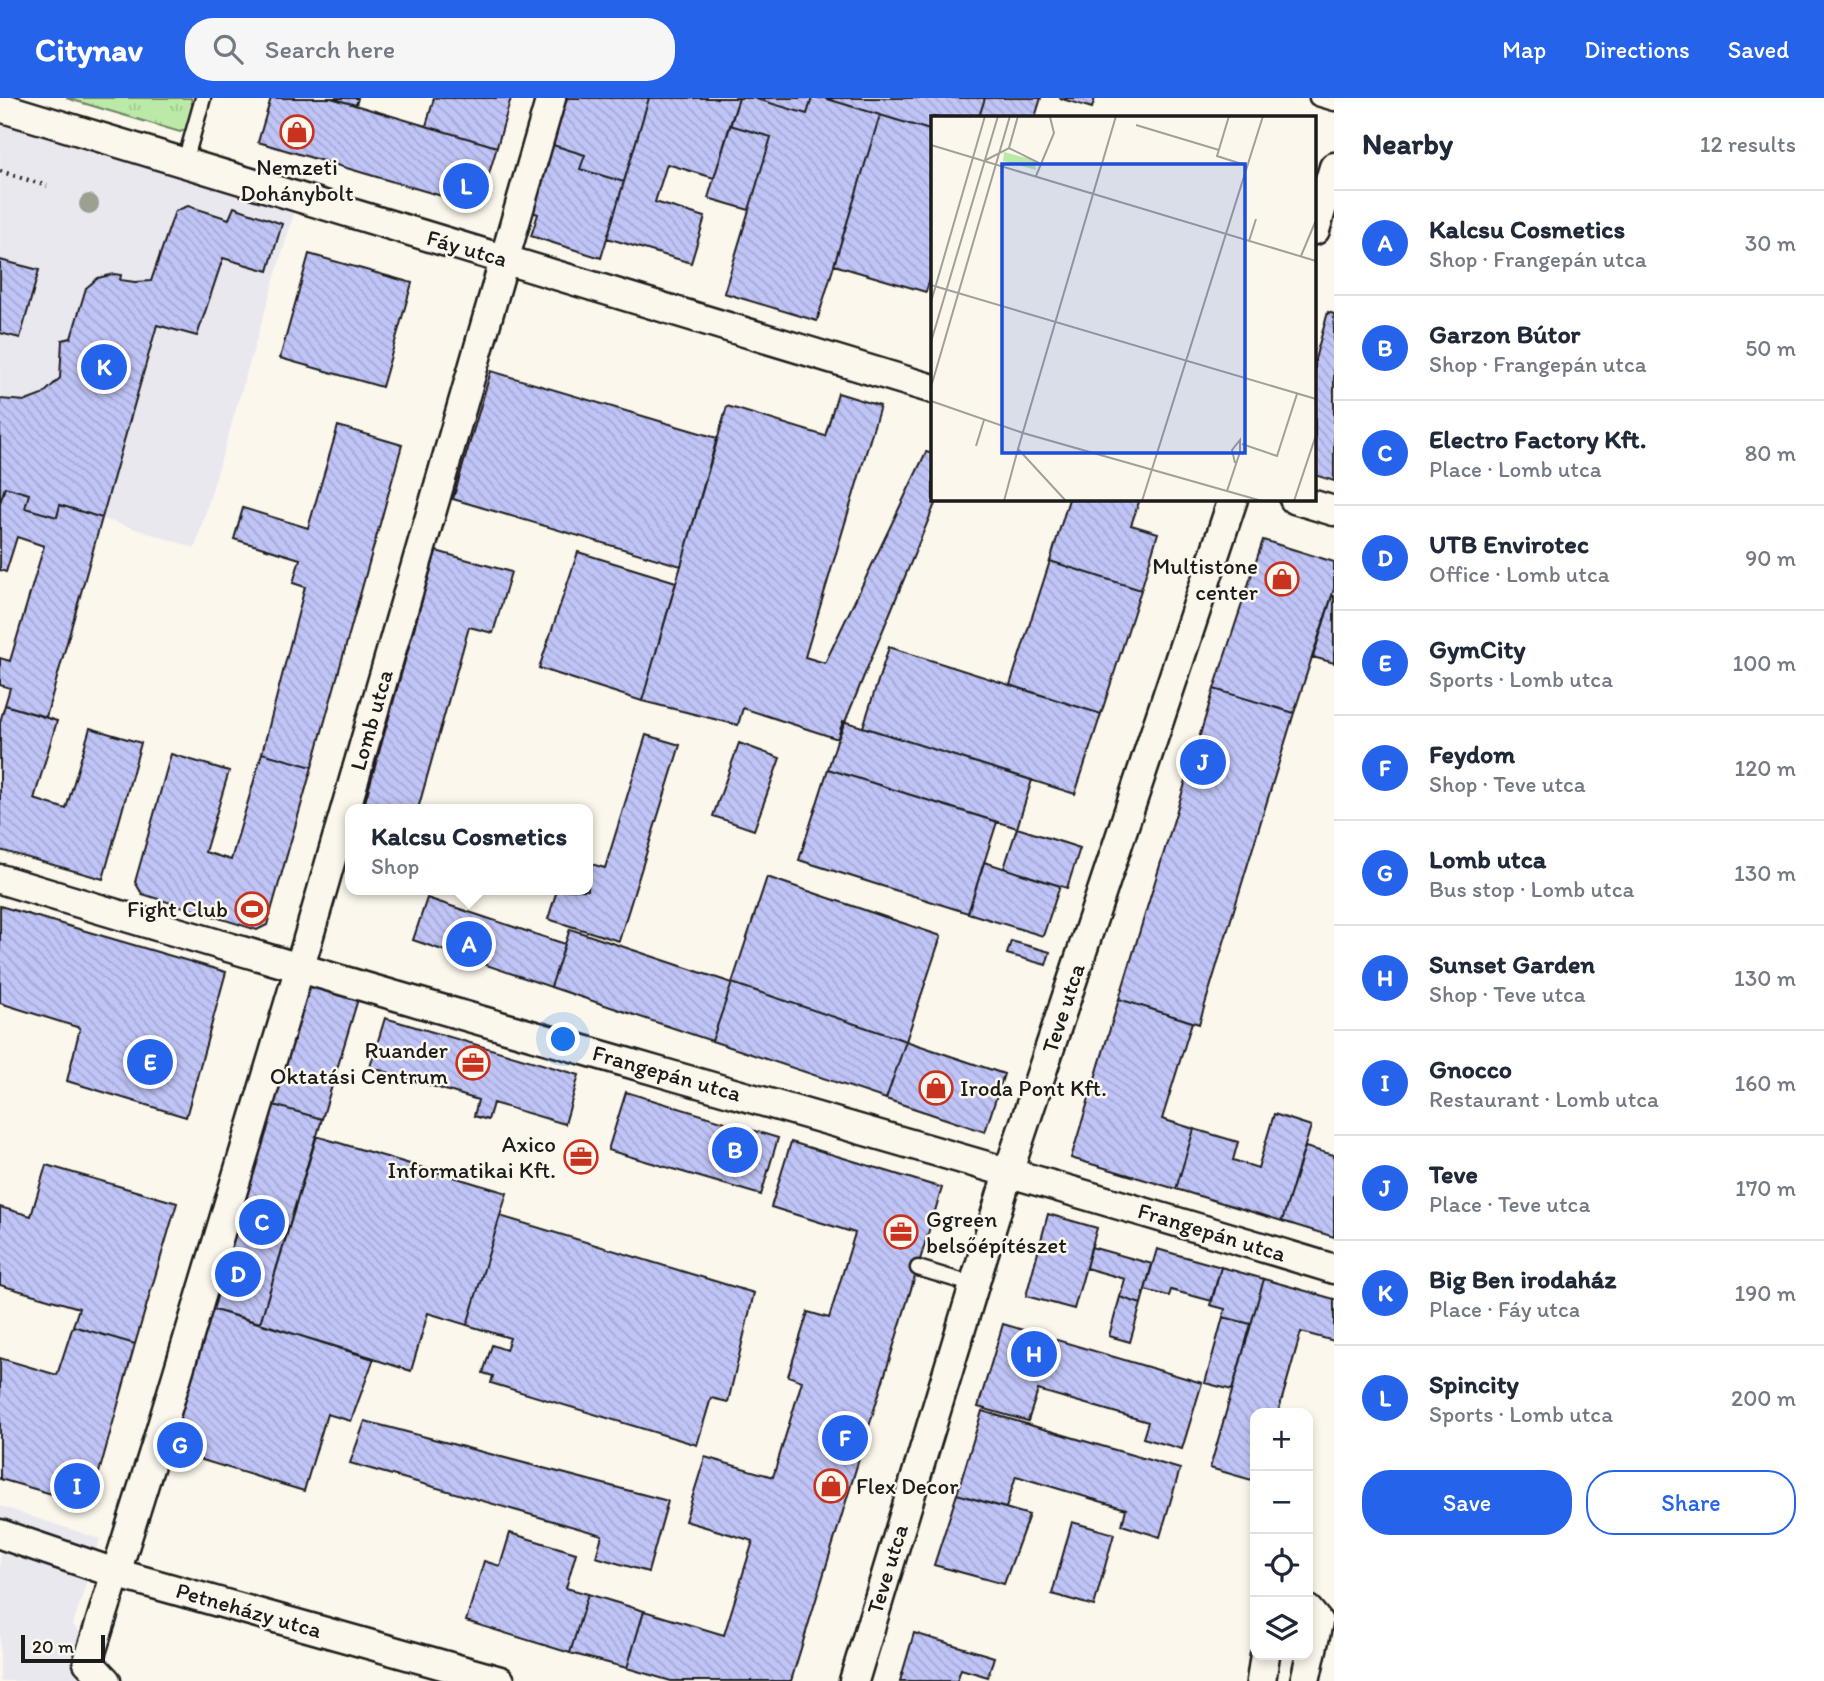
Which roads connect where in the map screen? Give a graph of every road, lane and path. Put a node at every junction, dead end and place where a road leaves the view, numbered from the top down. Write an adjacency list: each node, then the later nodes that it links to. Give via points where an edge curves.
1 (203, 98): 6 (lane)
2 (551, 98): 11 (street, Lomb utca)
3 (1317, 98): 4 (lane)
4 (1334, 103)
5 (0, 107): 6 (street, Fáy utca)
6 (184, 165): 11 (street, Fáy utca)
7 (1334, 167): 10 (street)
8 (0, 171): 9 (path)
9 (47, 186)
10 (1316, 227)
11 (504, 259): 12 (street, Fáy utca); 16 (street, Lomb utca)
12 (931, 388)
13 (1233, 500): 20 (street, Teve utca)
14 (1297, 500): 15 (street)
15 (1334, 511)
16 (347, 804)
17 (345, 810): 19 (street, Lomb utca)
18 (0, 878): 19 (street, Frangepán utca)
19 (299, 970): 20 (street, Frangepán utca); 25 (street, Lomb utca)
20 (1009, 1170): 22 (street, Frangepán utca); 23 (street, Teve utca)
21 (918, 1268): 23 (lane)
22 (1334, 1269)
23 (974, 1285): 30 (street, Teve utca)
24 (0, 1534): 25 (street, Petneházy utca)
25 (115, 1573): 28 (street, Lomb utca); 29 (street, Petneházy utca)
26 (1320, 1626): 32 (street)
27 (1264, 1660): 31 (street)
28 (92, 1675)
29 (500, 1681)
30 (853, 1681)
31 (1261, 1681)
32 (1306, 1681)

